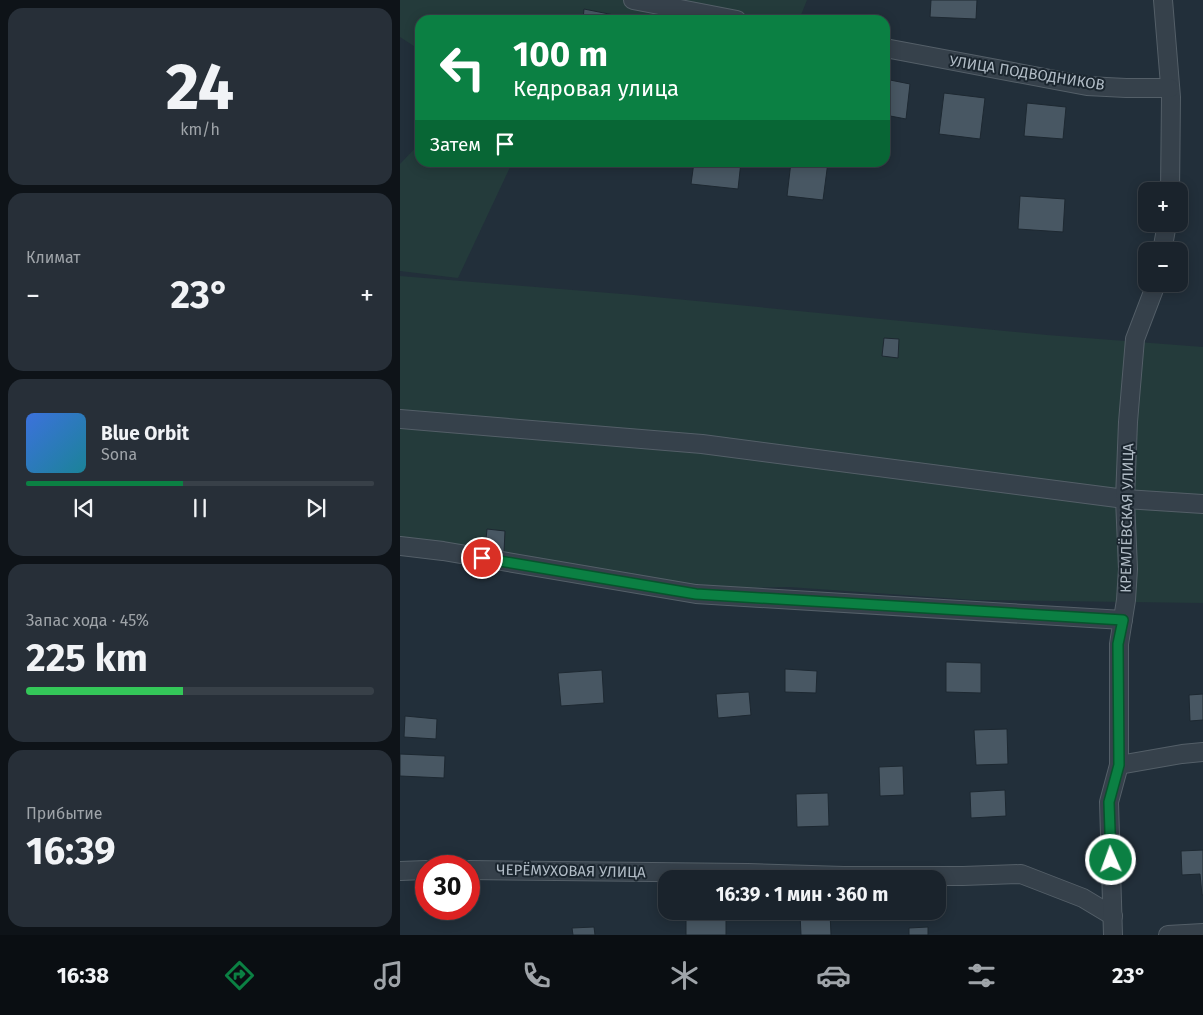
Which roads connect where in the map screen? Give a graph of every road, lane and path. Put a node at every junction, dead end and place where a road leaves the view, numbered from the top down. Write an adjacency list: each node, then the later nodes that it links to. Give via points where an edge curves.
1 (633, 0): 3 (street)
2 (1163, 0): 5 (street)
3 (711, 15)
4 (890, 49): 5 (street, УЛИЦА ПОДВОДНИКОВ, via 1087,86)
5 (1170, 88): 6 (street)
6 (1170, 182)
7 (1153, 292): 9 (street, КРЕМЛЁВСКАЯ УЛИЦА, via 1135,339)
8 (400, 420): 9 (street, via 702,444)
9 (1125, 499): 10 (street); 12 (street, КРЕМЛЁВСКАЯ УЛИЦА, via 1128,569)
10 (1203, 504)
11 (400, 546): 12 (street, via 696,594)
12 (1123, 620): 14 (street, КРЕМЛЁВСКАЯ УЛИЦА, via 1118,644)
13 (1203, 752): 14 (street)
14 (1119, 765): 18 (street, КРЕМЛЁВСКАЯ УЛИЦА, via 1109,802)
15 (415, 870): 17 (street)
16 (480, 870): 18 (street, ЧЕРЁМУХОВАЯ УЛИЦА, via 844,876 1021,874 1083,898)
17 (400, 871)
18 (1113, 916): 20 (street, КРЕМЛЁВСКАЯ УЛИЦА)
19 (1203, 932): 21 (street)
20 (1113, 935)
21 (1168, 935)

